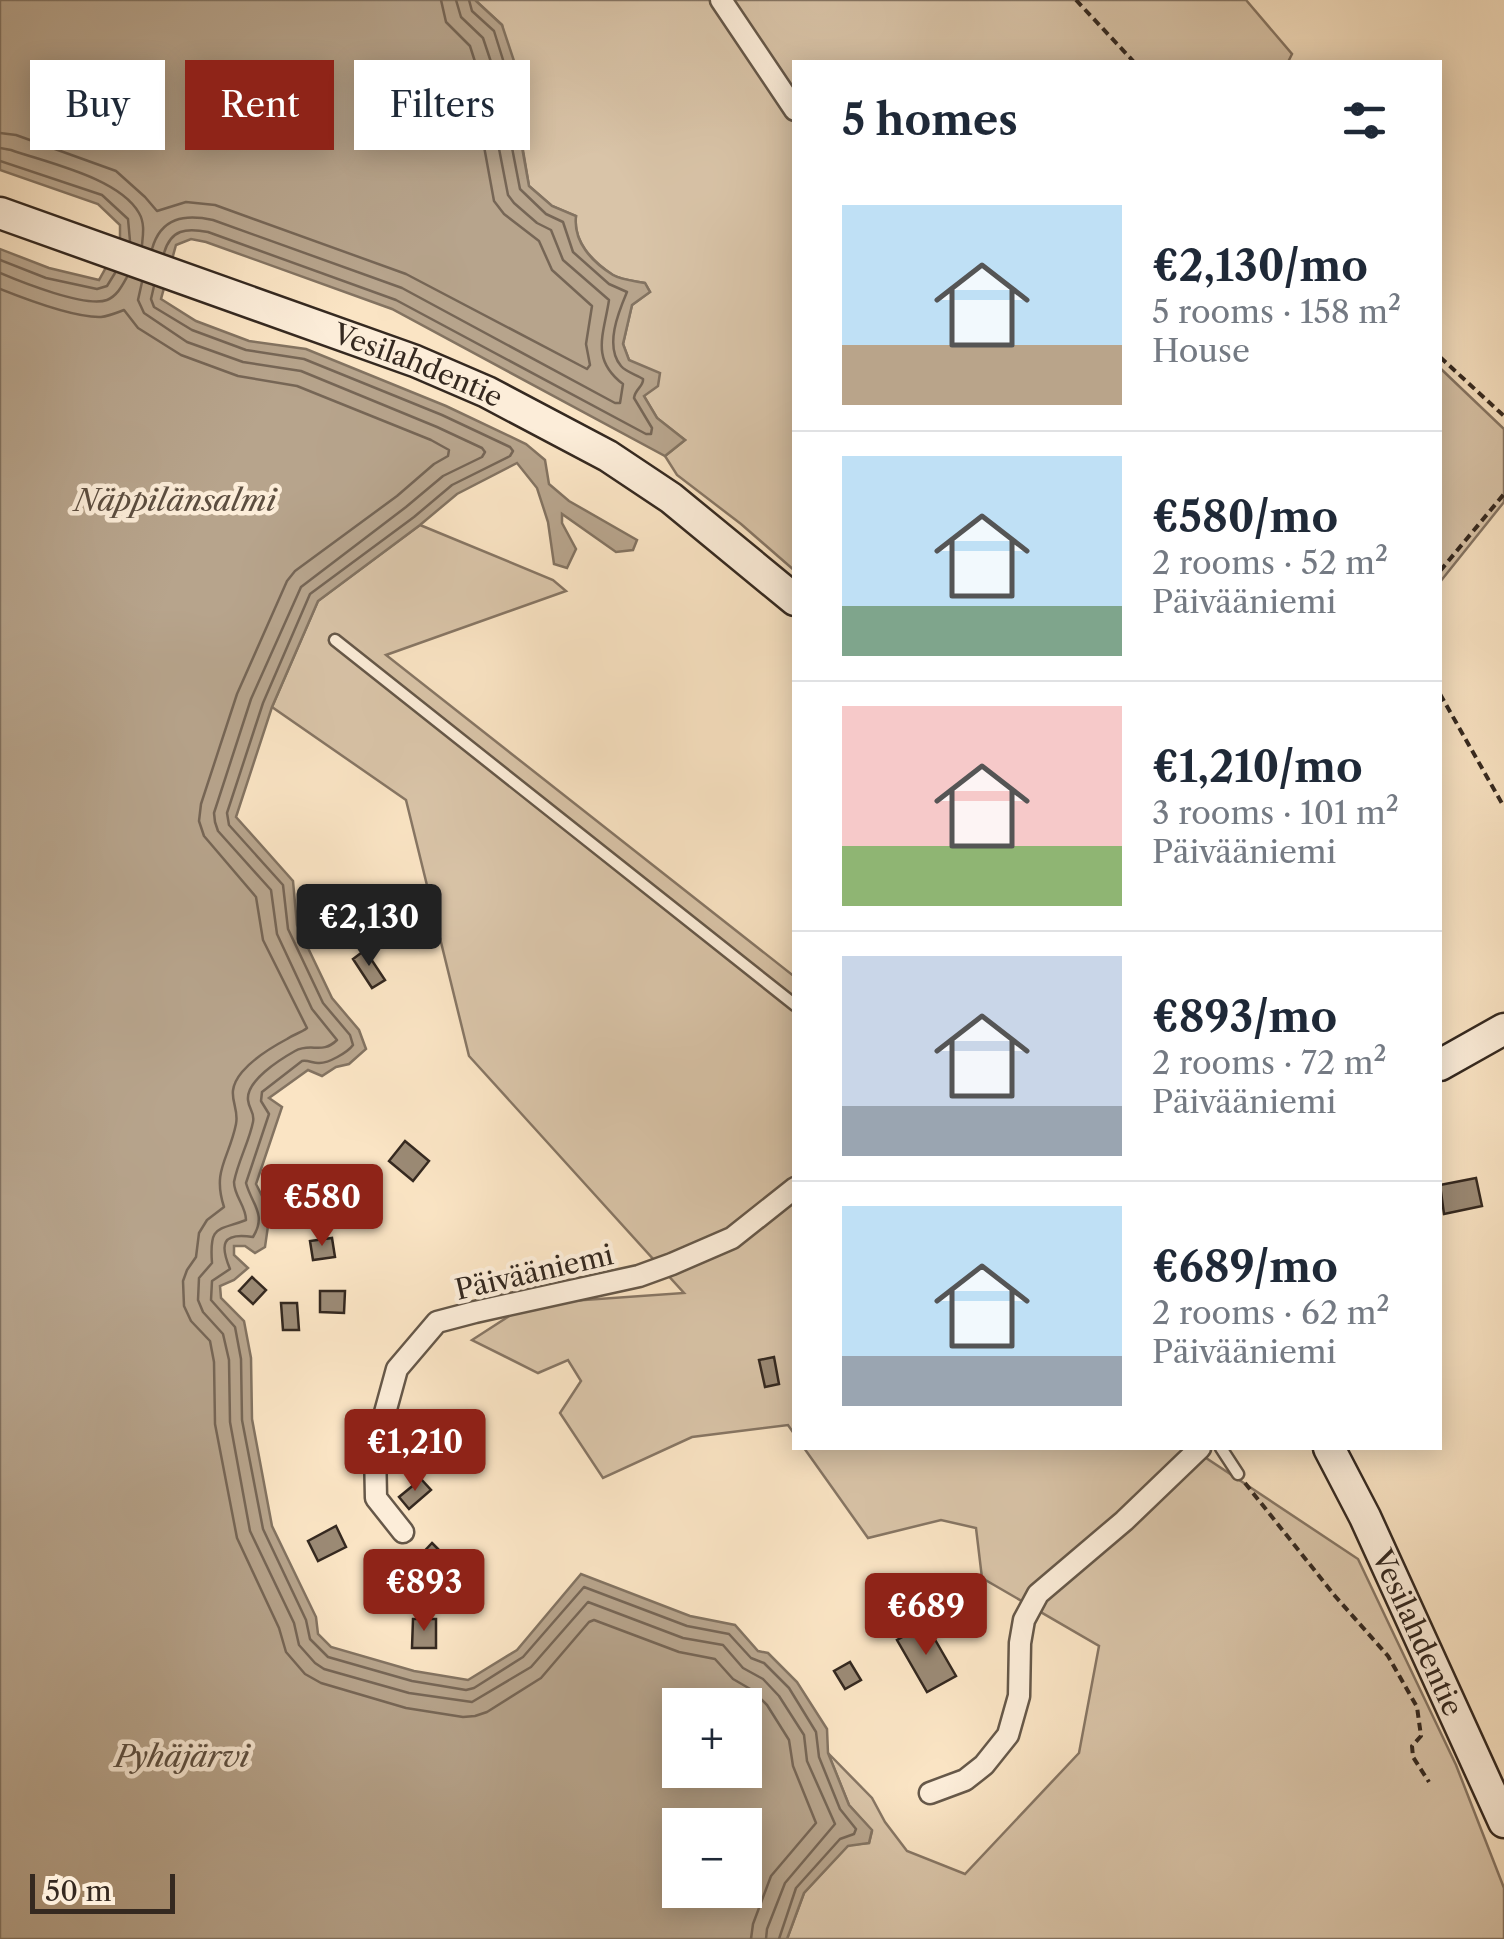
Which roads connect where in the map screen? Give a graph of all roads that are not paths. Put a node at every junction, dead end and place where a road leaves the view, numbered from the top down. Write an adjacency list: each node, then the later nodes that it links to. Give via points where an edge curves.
1 (720, 0): 2 (street)
2 (792, 106)
3 (0, 213): 4 (main road, Vesilahdentie, via 487,392 671,498)
4 (792, 598)
5 (335, 640): 6 (lane)
6 (792, 1003)
7 (1504, 1028): 8 (main road)
8 (1442, 1065)
9 (792, 1190): 14 (street, Päivääniemi, via 732,1238 672,1264 437,1322 397,1369 375,1449 376,1498)
10 (1198, 1450): 15 (street, via 1038,1594 1024,1620 1019,1696 1008,1735 965,1780)
11 (1221, 1450): 13 (lane)
12 (1330, 1450): 16 (main road, Vesilahdentie)
13 (1238, 1474)
14 (404, 1532)
15 (930, 1793)
16 (1504, 1822)

